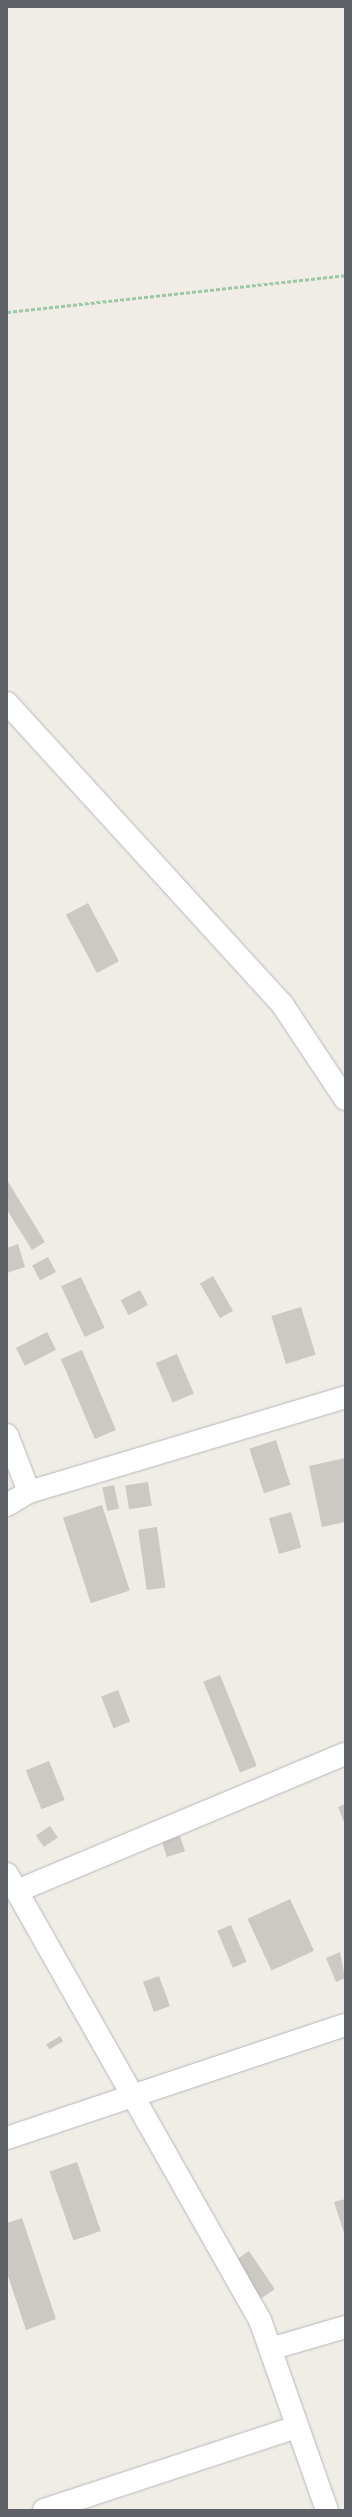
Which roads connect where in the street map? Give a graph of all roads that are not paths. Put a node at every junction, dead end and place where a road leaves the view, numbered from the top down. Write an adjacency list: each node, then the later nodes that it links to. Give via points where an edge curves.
1 (7, 703): 2 (street, via 282,1004)
2 (345, 1099)
3 (345, 1397): 5 (street)
4 (7, 1435): 5 (street)
5 (29, 1492): 6 (street)
6 (7, 1505)
7 (345, 1754): 8 (street)
8 (12, 1882): 10 (street)
9 (345, 2025): 10 (street)
10 (133, 2094): 11 (street); 13 (street, via 260,2320)
11 (7, 2138)
12 (345, 2327): 13 (street)
13 (270, 2349): 14 (street)
14 (297, 2427): 15 (street); 16 (street)
15 (44, 2510)
16 (327, 2510)

